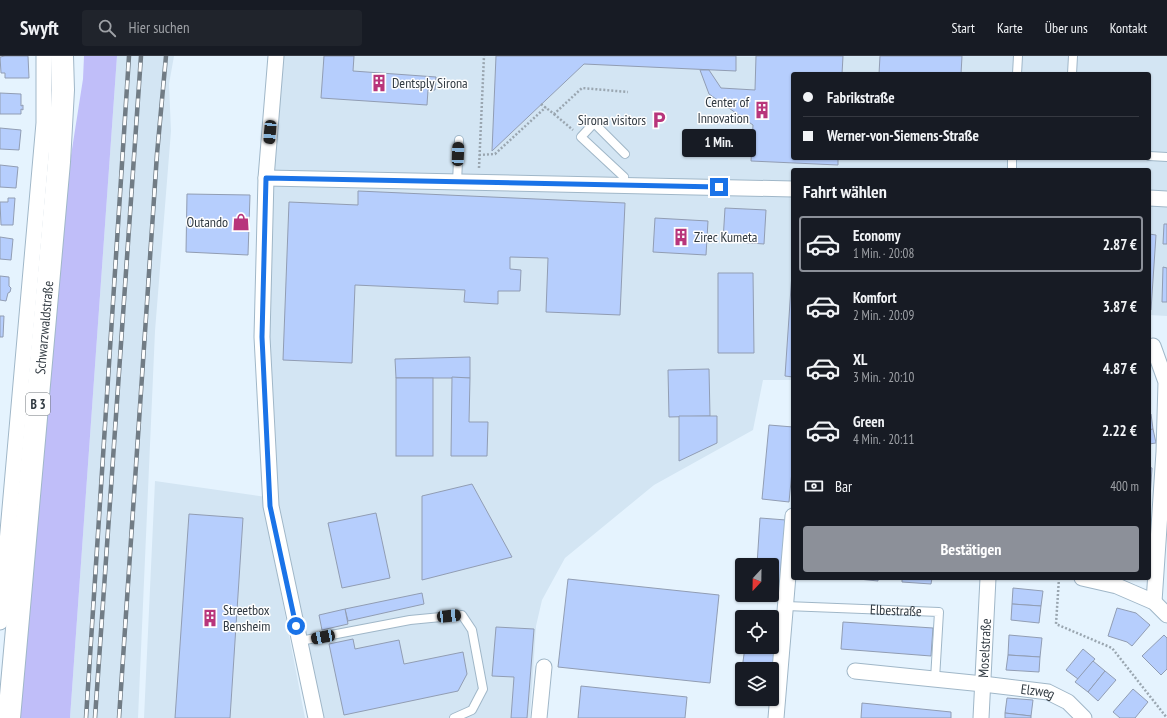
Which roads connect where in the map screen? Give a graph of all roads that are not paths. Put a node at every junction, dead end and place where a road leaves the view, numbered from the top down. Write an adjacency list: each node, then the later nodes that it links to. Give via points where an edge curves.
1 (44, 56): 20 (street, Schwarzwaldstraße, via 44,122)
2 (62, 56): 32 (main road, Schwarzwaldstraße / B 3, via 59,162)
3 (276, 56): 13 (street)
4 (1018, 56): 6 (lane)
5 (1073, 56): 7 (lane)
6 (1017, 72)
7 (1072, 72)
8 (459, 140): 14 (lane)
9 (625, 154): 12 (lane, via 594,124 581,137)
10 (1151, 156): 11 (lane)
11 (1167, 156)
12 (624, 177)
13 (266, 178): 14 (street); 27 (street, via 262,337 270,506)
14 (457, 182): 15 (street)
15 (791, 189)
16 (1151, 198): 17 (street)
17 (1167, 199)
18 (1153, 346): 23 (street, via 1166,382)
19 (791, 542): 24 (street)
20 (2, 576): 26 (street, Schwarzwaldstraße)
21 (988, 580): 31 (street, Moselstraße)
22 (1091, 580): 23 (street, via 1117,586)
23 (1154, 602): 25 (street)
24 (786, 606): 30 (lane, Elbestraße, via 939,612); 36 (street)
25 (1167, 615)
26 (0, 622)
27 (300, 642): 33 (street); 34 (lane, via 410,620 462,614 472,630 483,689 472,710)
28 (544, 667): 35 (street)
29 (855, 671): 30 (street)
30 (935, 679): 31 (street)
31 (983, 684): 37 (street, Moselstraße); 38 (street, Elzweg, via 1048,692 1068,702)
32 (9, 718)
33 (316, 718)
34 (454, 718)
35 (539, 718)
36 (776, 718)
37 (981, 718)
38 (1084, 718)

